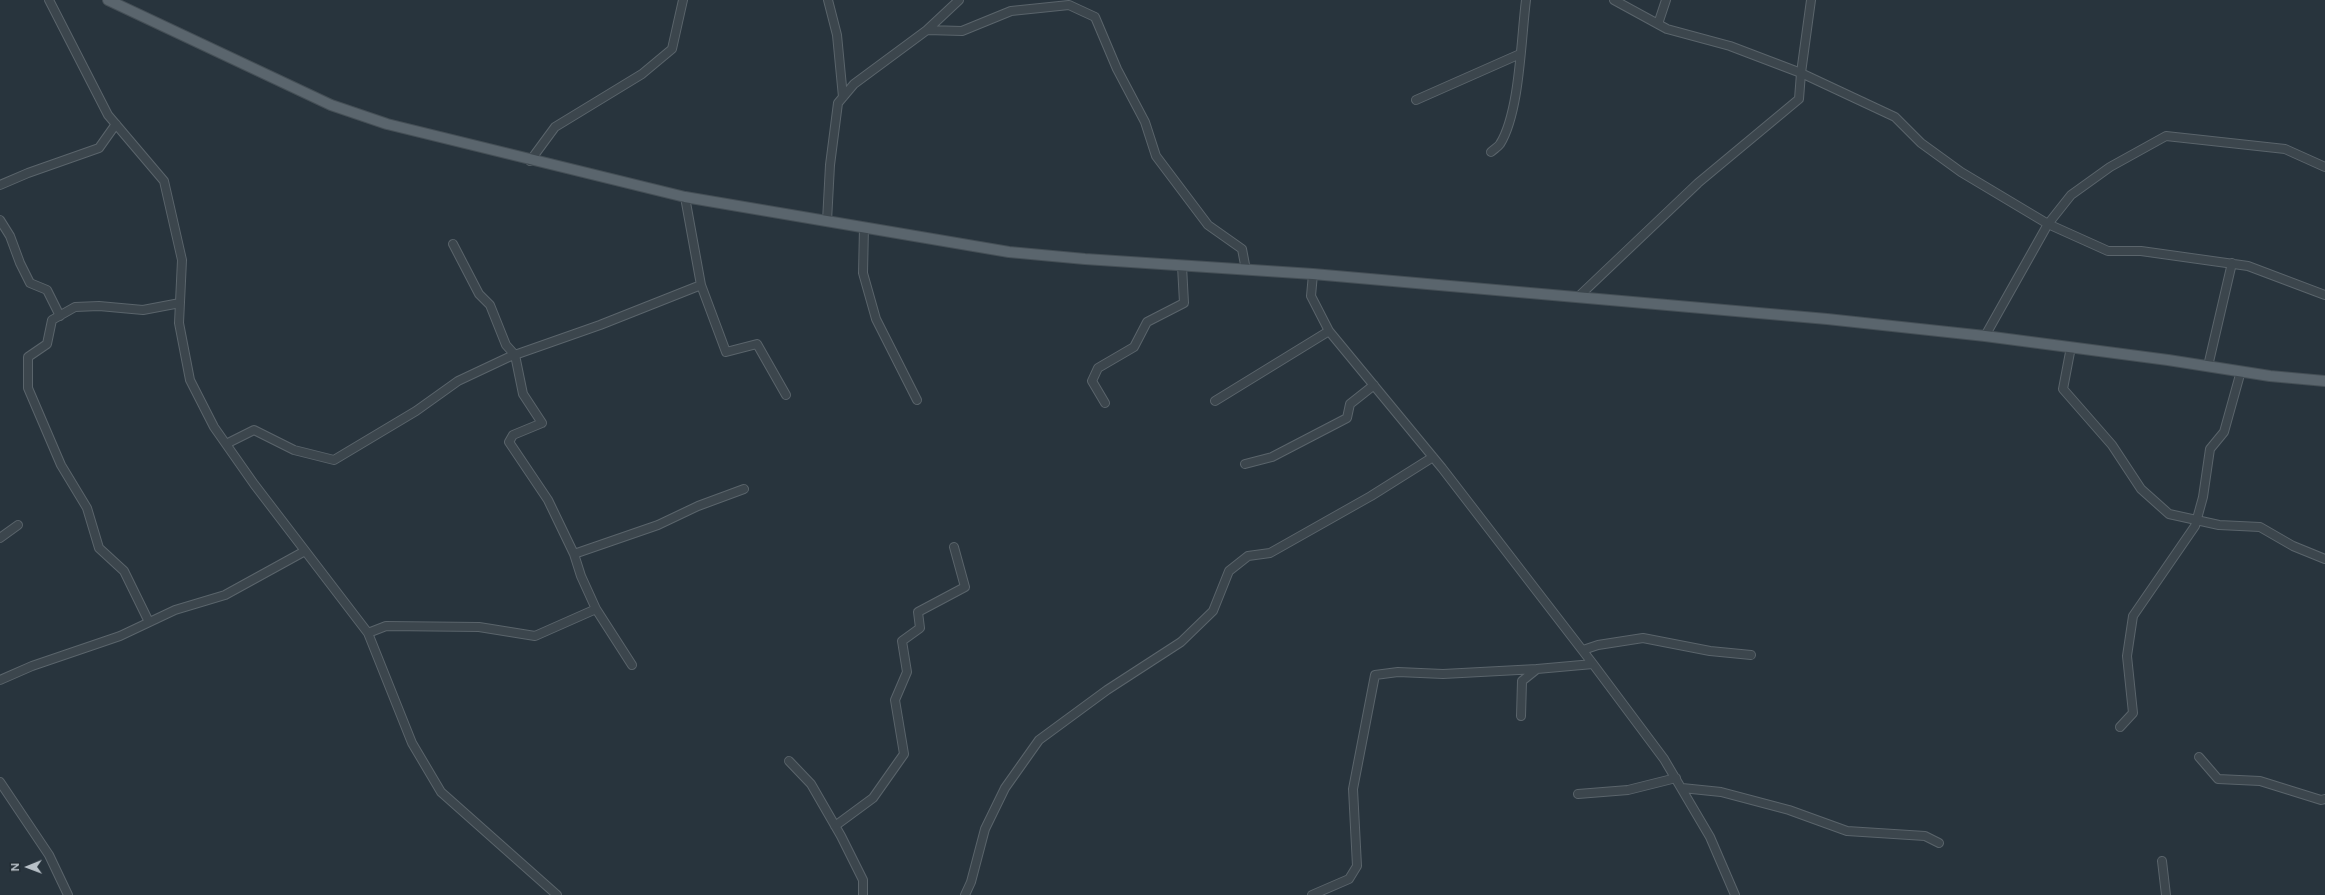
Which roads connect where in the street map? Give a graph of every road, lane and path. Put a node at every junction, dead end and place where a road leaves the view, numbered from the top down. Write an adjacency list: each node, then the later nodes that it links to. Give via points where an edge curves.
1 (49, 0): 16 (street, via 108,115)
2 (108, 0): 18 (main road, via 331,105 387,124)
3 (683, 0): 18 (street, via 672,49 642,74 555,127)
4 (828, 0): 14 (street, via 837,35)
5 (1526, 0): 12 (street)
6 (1614, 0): 10 (street)
7 (1666, 0): 10 (street)
8 (1811, 0): 13 (street)
9 (960, 1): 11 (street)
10 (1658, 24): 13 (street, via 1667,29 1730,46)
11 (927, 30): 14 (street, via 854,84); 29 (street, via 962,31 1011,11 1069,5 1095,17 1145,122 1156,156 1208,225 1242,249)
12 (1520, 54): 15 (street); 17 (street, via 1506,132 1499,146)
13 (1800, 73): 24 (street, via 1896,117 1921,143 1961,172); 33 (street, via 1799,99 1698,183)
14 (843, 97): 23 (street, via 838,103 830,165)
15 (1416, 100)
16 (116, 124): 20 (street, via 99,148 28,172); 34 (street, via 164,181 182,260)
17 (1491, 152)
18 (530, 160): 21 (main road)
19 (2325, 167): 24 (street, via 2285,149 2166,136 2110,168 2071,195)
20 (0, 186)
21 (685, 197): 23 (main road); 31 (street)
22 (0, 220): 35 (street, via 10,236 30,283 48,290)
23 (827, 221): 25 (main road)
24 (2048, 224): 27 (street, via 2108,252 2141,251); 37 (street)
25 (864, 227): 28 (main road, via 1009,252); 45 (street, via 863,273 876,320)
26 (453, 244): 39 (street, via 479,294 490,305 506,345)
27 (2232, 263): 32 (street, via 2248,266); 40 (street)
28 (1182, 266): 29 (main road); 47 (street, via 1184,303 1147,322 1134,347 1098,368 1092,381)
29 (1246, 270): 30 (main road)
30 (1313, 274): 33 (main road); 36 (street, via 1312,296)
31 (701, 286): 39 (street); 44 (street, via 726,352 757,344)
32 (2325, 296)
33 (1578, 297): 37 (main road)
34 (180, 304): 35 (street, via 143,310 99,306 75,307); 48 (street, via 179,323 190,380 214,427)
35 (60, 316): 60 (street, via 52,320 47,344 28,357 28,388 61,465 87,508 99,548 124,571)
36 (1329, 331): 43 (street); 46 (street)
37 (1985, 336): 38 (main road)
38 (2071, 347): 40 (main road); 52 (street, via 2063,389 2112,445 2141,489 2169,514)
39 (516, 355): 48 (street, via 458,381 416,411 334,460 294,450 254,430); 57 (street, via 523,394 542,423 513,436 508,442 548,500)
40 (2208, 366): 41 (main road)
41 (2241, 372): 42 (main road); 52 (street, via 2224,432 2210,449)
42 (2325, 381)
43 (1374, 385): 49 (street); 50 (street, via 1350,404 1347,418 1272,457)
44 (786, 396)
45 (917, 400)
46 (1215, 401)
47 (1105, 403)
48 (226, 444): 56 (street)
49 (1433, 457): 62 (street); 83 (street, via 1371,496 1270,553 1248,556 1229,571 1212,611 1181,642 1107,690 1040,740 1004,788 985,828 971,882)
50 (1245, 464)
51 (744, 489): 57 (street, via 698,506 658,526)
52 (2197, 520): 58 (street, via 2219,525 2260,527 2293,546); 69 (street, via 2196,526 2133,616 2127,656 2133,713)
53 (18, 525): 54 (street)
54 (0, 538)
55 (954, 547): 77 (street, via 965,587 918,612 920,628 902,641 906,672 895,700 904,754 873,798)
56 (305, 551): 60 (street, via 225,595 175,610); 61 (street)
57 (574, 554): 59 (street)
58 (2325, 559)
59 (596, 609): 61 (street, via 535,636 471,627 386,626); 65 (street)
60 (149, 622): 67 (street, via 120,636 32,666)
61 (368, 633): 81 (street, via 412,743 441,792)
62 (1583, 650): 63 (street, via 1643,638 1710,651); 64 (street)
63 (1751, 655)
64 (1594, 664): 66 (street); 72 (street)
65 (632, 665)
66 (1537, 669): 68 (street, via 1522,681); 84 (street, via 1443,674 1398,672 1375,675 1354,789 1357,866 1349,879)
67 (0, 680)
68 (1521, 716)
69 (2120, 727)
70 (2199, 758): 76 (street, via 2218,779 2260,781)
71 (789, 761): 77 (street, via 811,784)
72 (1676, 778): 74 (street); 75 (street, via 1628,790)
73 (0, 782): 80 (street, via 49,855)
74 (1682, 788): 78 (street, via 1721,792 1789,810 1847,830 1925,836); 85 (street, via 1710,837)
75 (1578, 794)
76 (2325, 799)
77 (835, 826): 82 (street, via 863,880)
78 (1939, 843)
79 (2162, 861): 86 (street)
80 (68, 895)
81 (557, 895)
82 (863, 895)
83 (965, 895)
84 (1312, 895)
85 (1735, 895)
86 (2166, 895)

